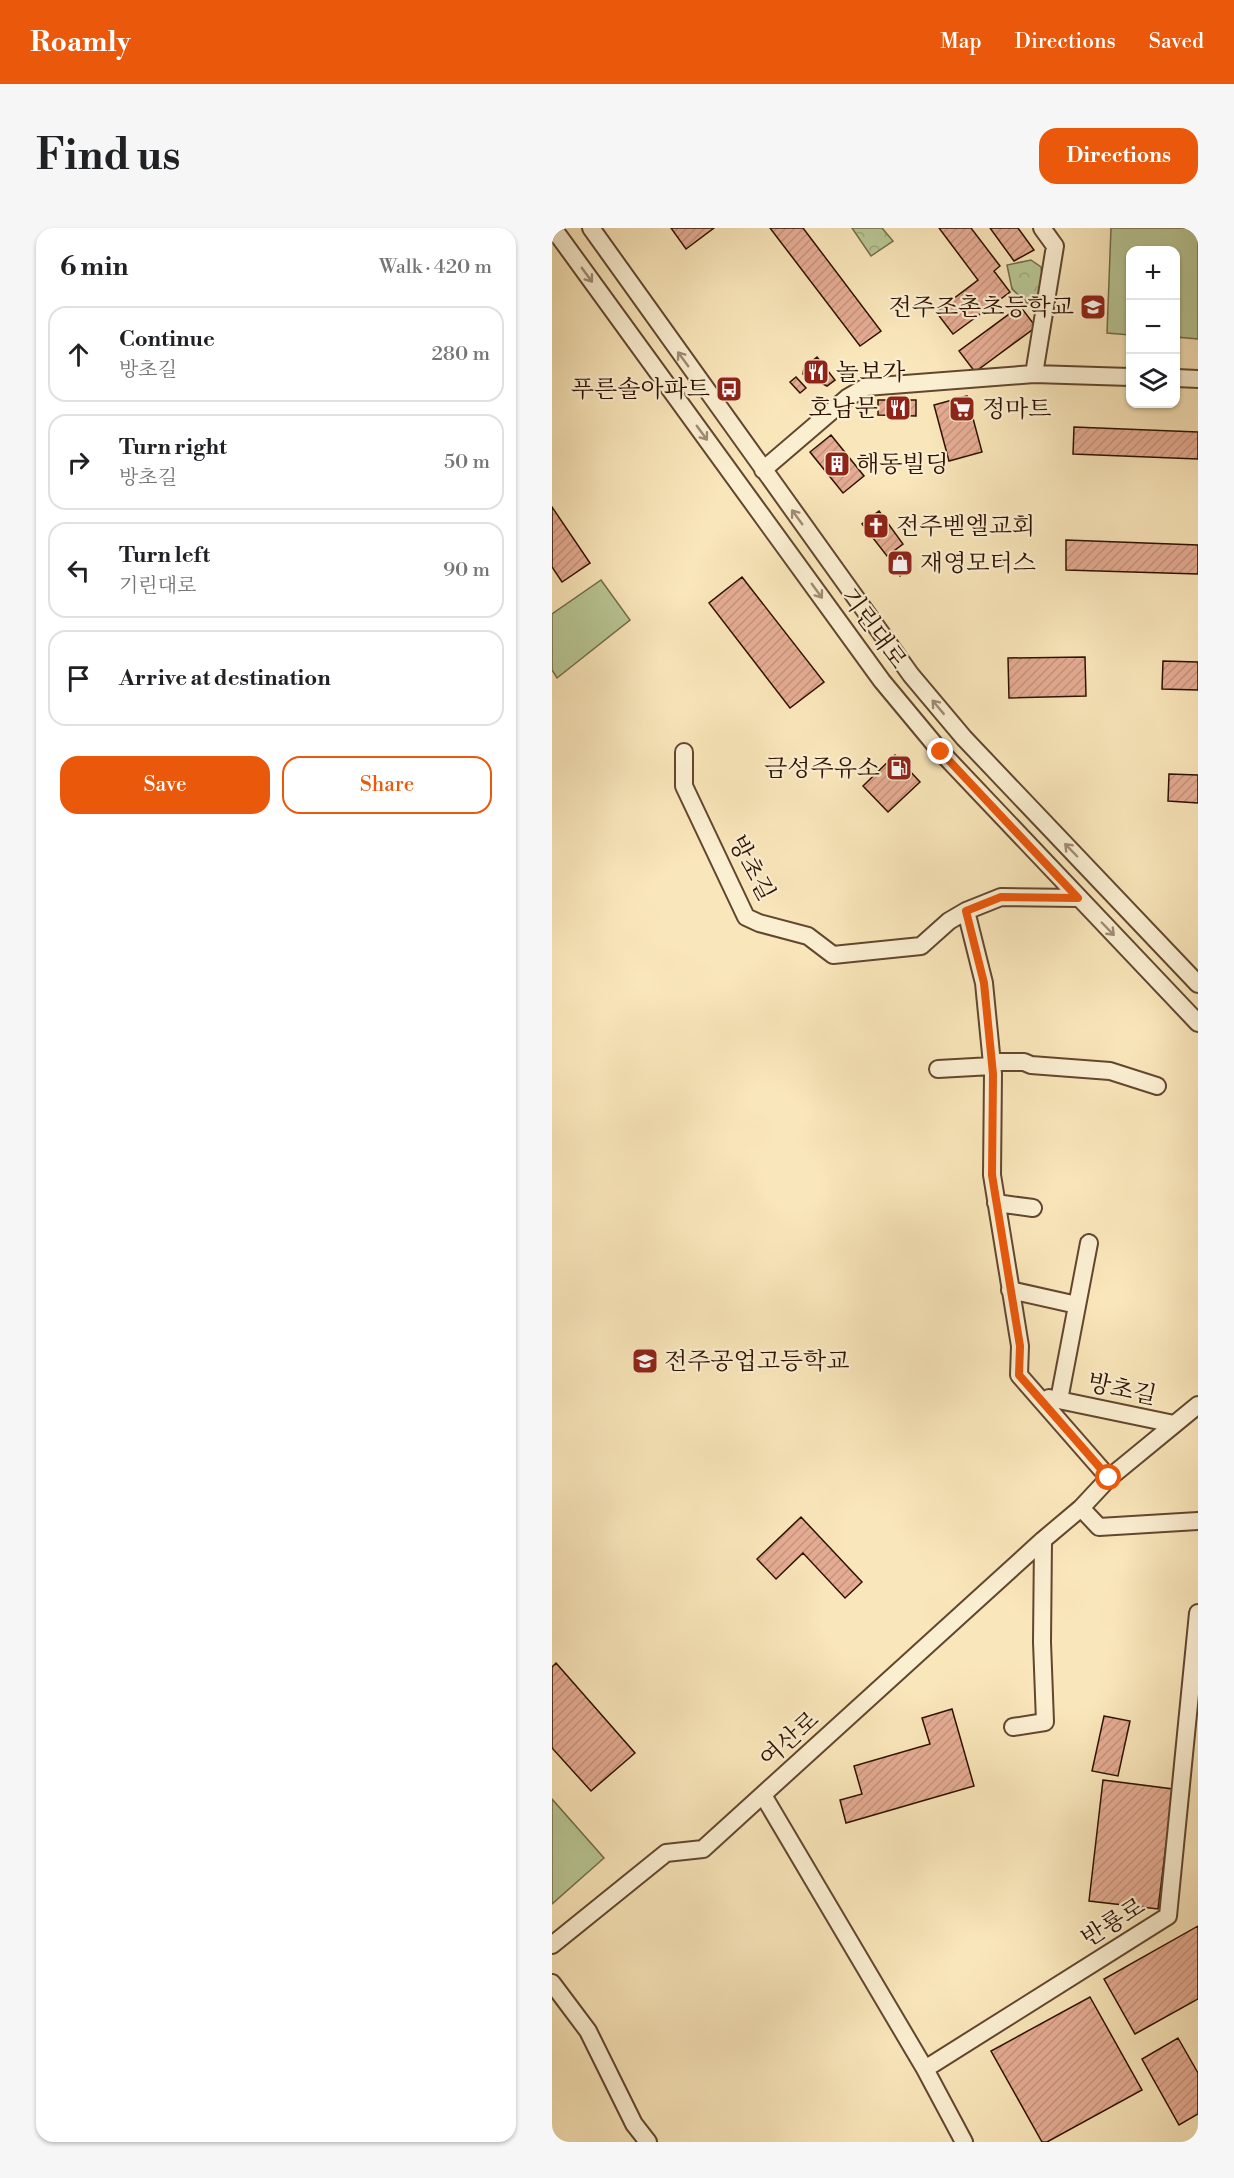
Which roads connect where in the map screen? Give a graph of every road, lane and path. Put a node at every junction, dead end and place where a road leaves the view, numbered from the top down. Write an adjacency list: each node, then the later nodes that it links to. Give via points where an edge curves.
1 (553, 228): 10 (street, 기린대로, one-way to 10, via 882,681 941,752)
2 (591, 228): 8 (street, 기린대로, one-way to 2)
3 (1042, 228): 4 (street, via 1055,246)
4 (1034, 374): 5 (street); 8 (street, via 866,387 847,398)
5 (1126, 377)
6 (1180, 378): 7 (street)
7 (1198, 379)
8 (763, 470): 12 (street, 기린대로, one-way to 8, via 964,738 911,675)
9 (684, 752): 11 (street, 방초길, via 684,786 746,917 808,936 833,955 921,946)
10 (1078, 898): 11 (street, 방초길, via 1001,897); 13 (street, 기린대로, one-way to 13)
11 (966, 911): 14 (street, 방초길, via 984,983)
12 (1198, 984)
13 (1198, 1023)
14 (992, 1064): 15 (street); 16 (street, via 1024,1062 1110,1071); 17 (street, 방초길, via 992,1175)
15 (938, 1069)
16 (1157, 1086)
17 (996, 1203): 18 (street); 20 (street, 방초길)
18 (1033, 1208)
19 (1089, 1243): 21 (street, 방초길)
20 (1010, 1290): 21 (street); 22 (street, 방초길, via 1020,1346 1019,1375)
21 (1077, 1305): 23 (street, 방초길)
22 (1037, 1395): 23 (street, 방초길); 26 (street, 방초길)
23 (1059, 1400): 25 (street, 방초길)
24 (1198, 1405): 25 (street, 여산로)
25 (1174, 1424): 26 (street, 여산로)
26 (1109, 1478): 27 (street, 여산로)
27 (1081, 1508): 28 (street, via 1099,1527); 29 (street, 여산로)
28 (1198, 1521)
29 (1043, 1540): 31 (street, via 1045,1722); 32 (street, 여산로)
30 (1198, 1613): 35 (street, 반룡로, via 1168,1916)
31 (1013, 1727)
32 (763, 1795): 33 (street, 여산로, via 703,1849 666,1853); 35 (street)
33 (552, 1945)
34 (552, 1983): 36 (street, via 588,2031 634,2124)
35 (925, 2069): 37 (street)
36 (648, 2142)
37 (964, 2142)

